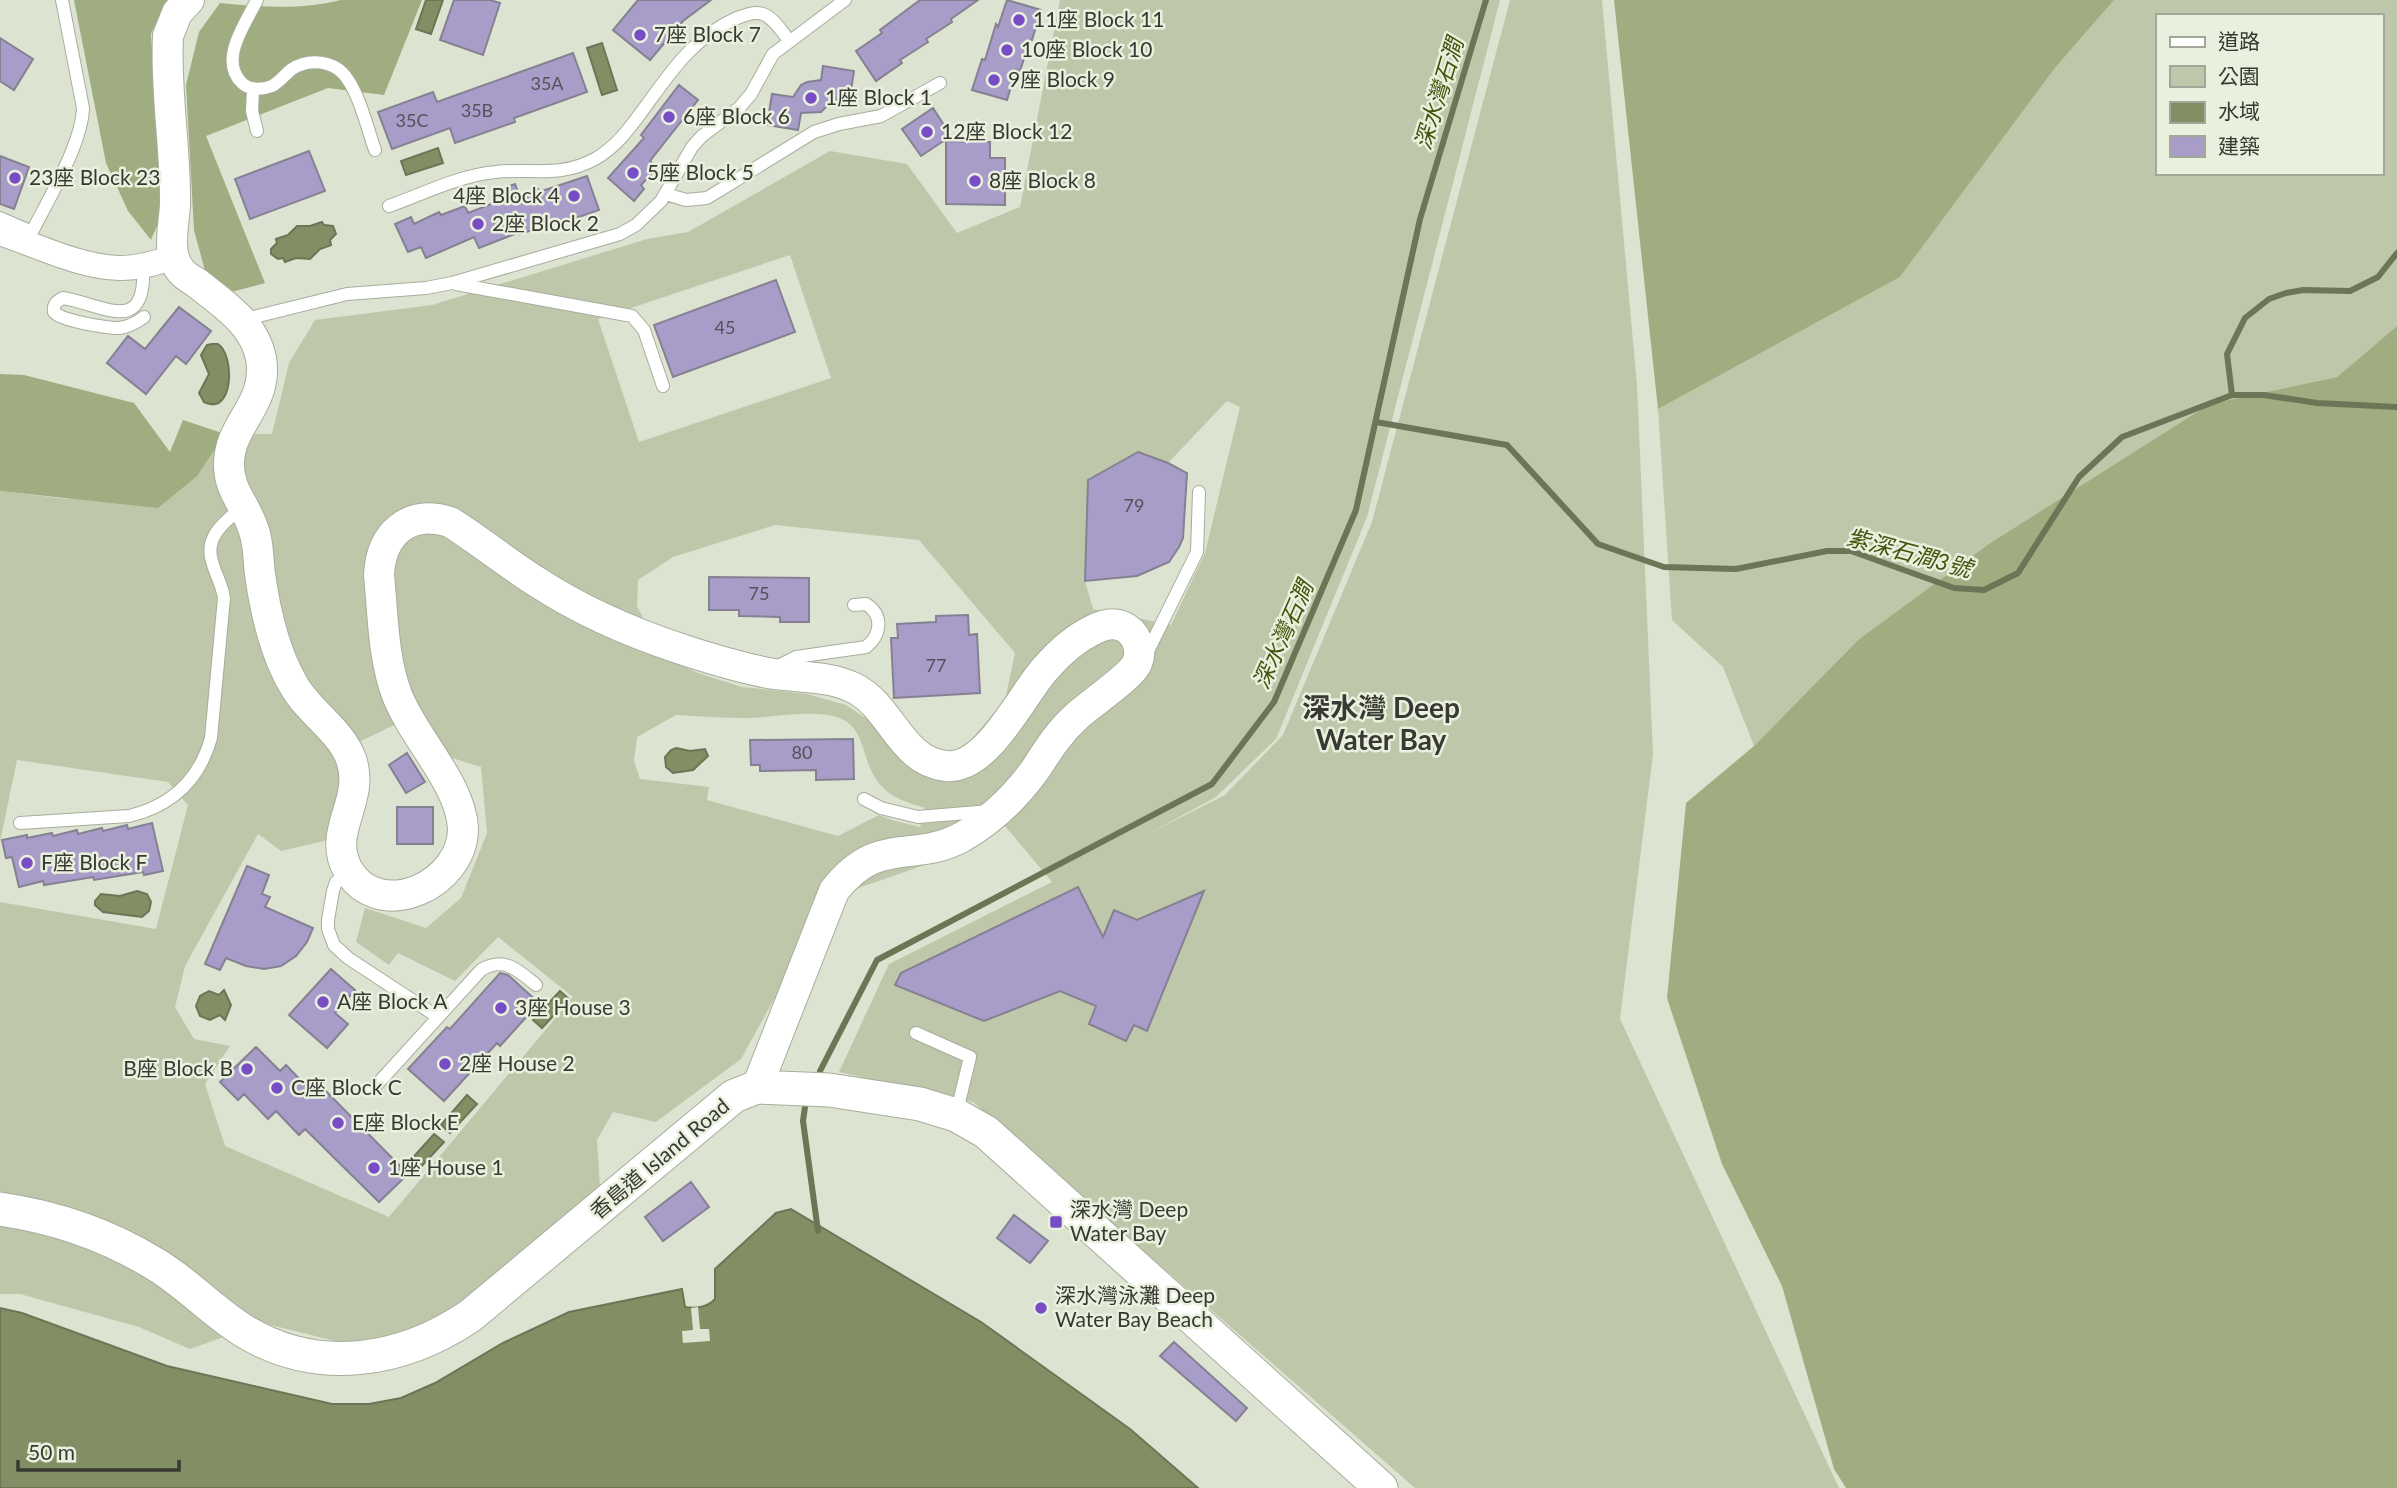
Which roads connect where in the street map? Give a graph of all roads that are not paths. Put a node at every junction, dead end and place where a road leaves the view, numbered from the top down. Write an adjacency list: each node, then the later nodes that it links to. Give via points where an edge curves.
1 (62, 0): 14 (lane, via 83,119)
2 (189, 0): 15 (street, via 177,13 168,36)
3 (257, 0): 7 (lane, via 232,57 239,80)
4 (845, 0): 5 (lane)
5 (789, 40): 10 (lane, via 774,54 739,108 692,147); 11 (lane, via 771,19 749,13 712,31 688,50 627,131 594,159 563,171 476,175)
6 (940, 83): 10 (lane, via 881,116 814,132 707,198 686,200)
7 (253, 89): 8 (lane); 9 (lane, via 271,86 304,63 327,63 351,83)
8 (257, 131)
9 (375, 150)
10 (666, 194): 17 (lane, via 649,214 620,233)
11 (389, 206)
12 (0, 218): 14 (lane)
13 (0, 233): 14 (street)
14 (29, 237): 16 (street, via 105,267)
15 (174, 257): 16 (street); 19 (street, via 180,270)
16 (142, 266): 18 (lane, via 142,290 128,309 107,312 63,298 54,312 62,318 111,327 127,326)
17 (452, 283): 19 (lane, via 347,294); 20 (lane, via 632,316 644,330)
18 (144, 317)
19 (242, 320): 22 (street, via 256,342 262,369 258,398 230,451 230,480)
20 (663, 386)
21 (1199, 492): 24 (lane, via 1194,561 1146,653)
22 (243, 506): 28 (lane, via 216,532 211,547 224,597 211,738 198,771 175,796 145,812); 29 (street, via 254,529 265,600 291,681 341,741 352,763 355,789 341,840)
23 (854, 605): 25 (lane, via 866,604 876,613 879,626 873,641 858,649 796,657)
24 (1138, 659): 25 (street, via 1139,645 1122,626 1105,625 1083,635 1045,669 981,752 962,764 947,766 916,754 875,702 851,686); 27 (street, via 1133,669 1062,730 1024,784)
25 (768, 673): 29 (street, via 629,630 541,585 450,522 426,518 410,522 389,540 379,563 391,676 406,715 458,804 463,834 449,868 421,890 378,893)
26 (864, 799): 27 (lane, via 918,817)
27 (998, 811): 33 (street, via 952,841 875,857 842,881 834,891)
28 (20, 823)
29 (350, 873): 31 (lane, via 332,891 328,929 334,946)
30 (536, 985): 31 (lane, via 506,964 488,965)
31 (438, 1017): 34 (lane)
32 (916, 1033): 35 (lane, via 970,1057)
33 (757, 1087): 35 (main road, 香島道 Island Road, via 830,1090 920,1104); 36 (main road, 香島道 Island Road, via 714,1111 470,1315 436,1337 387,1355 326,1357 278,1346 246,1332 176,1278 121,1245 58,1221)
34 (372, 1090)
35 (956, 1115): 37 (main road, 香島道 Island Road, via 986,1132 1020,1161)
36 (0, 1209)
37 (1381, 1488)

